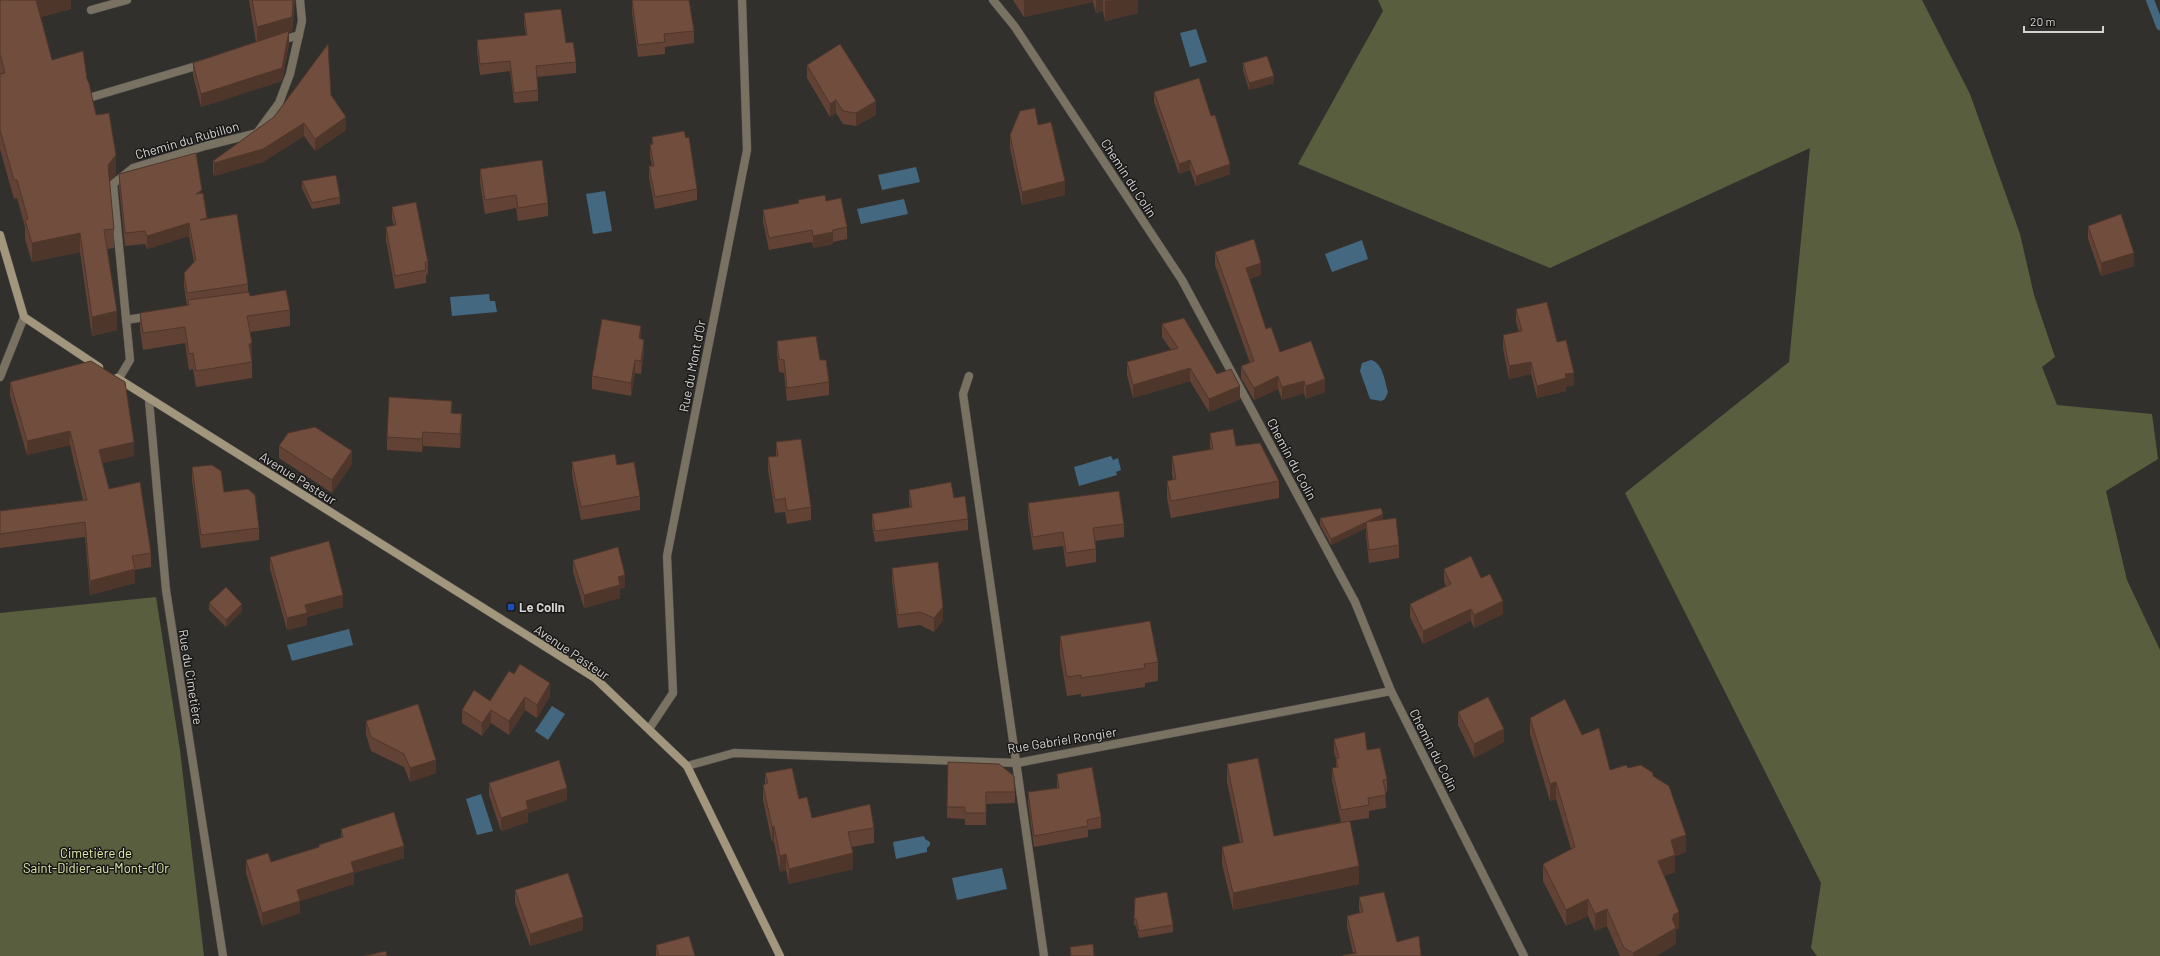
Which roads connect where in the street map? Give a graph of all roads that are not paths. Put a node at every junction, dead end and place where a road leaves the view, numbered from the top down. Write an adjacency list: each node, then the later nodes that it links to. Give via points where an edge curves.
1 (127, 0): 5 (street)
2 (300, 0): 6 (street, Chemin du Rubillon, via 302,21)
3 (742, 0): 19 (street, Rue du Mont d'Or, via 747,150 667,556 673,693)
4 (993, 0): 18 (street, Chemin du Colin, via 1015,27 1182,280 1355,602)
5 (91, 10)
6 (299, 36): 7 (street); 13 (street, Chemin du Rubillon, via 290,74 279,103 257,133 133,168 113,184)
7 (269, 44)
8 (215, 60): 9 (street)
9 (92, 97)
10 (0, 235): 12 (main road)
11 (157, 315): 13 (street)
12 (24, 317): 14 (main road, Avenue Pasteur); 16 (street)
13 (126, 320): 14 (street, Chemin du Rubillon, via 130,360)
14 (112, 375): 17 (main road, Avenue Pasteur)
15 (969, 376): 20 (street, via 963,394)
16 (0, 377)
17 (149, 400): 19 (main road, Avenue Pasteur, via 595,678); 22 (street, Rue du Cimetière, via 166,590)
18 (1391, 691): 20 (street, Rue Gabriel Rongier); 25 (street, Chemin du Colin)
19 (649, 729): 21 (main road, Avenue Pasteur)
20 (1017, 763): 21 (street, Rue Gabriel Rongier, via 734,753); 24 (street)
21 (687, 766): 23 (main road, Avenue Pasteur)
22 (223, 956)
23 (780, 956)
24 (1044, 956)
25 (1524, 956)

